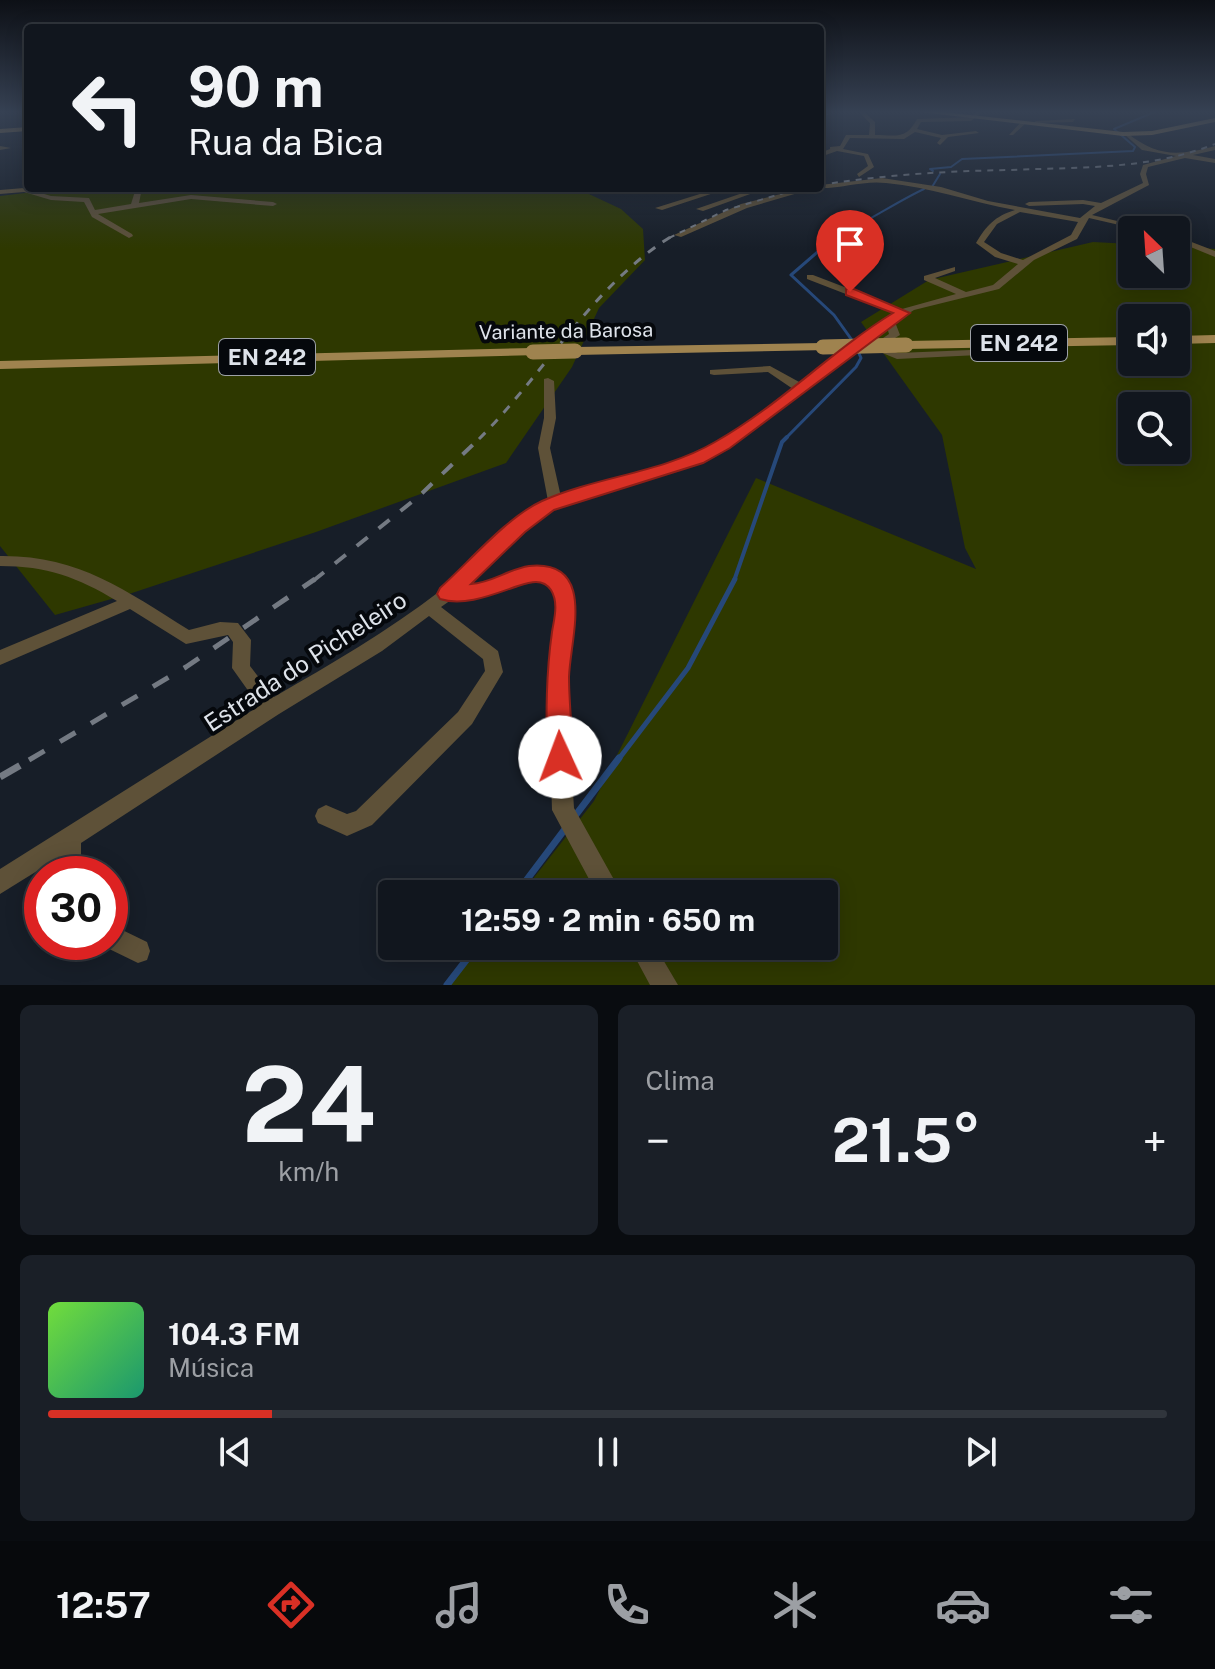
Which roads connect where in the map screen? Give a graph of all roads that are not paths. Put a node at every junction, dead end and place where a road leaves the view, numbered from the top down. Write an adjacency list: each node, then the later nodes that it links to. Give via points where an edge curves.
1 (866, 157): 4 (street, via 870,169)
2 (1186, 157): 3 (street); 15 (street, Estrada do Picheleiro, via 1145,166 1147,184)
3 (1215, 161)
4 (859, 175)
5 (824, 187): 18 (street, via 882,180)
6 (24, 190): 7 (street)
7 (0, 192)
8 (31, 192): 19 (street, via 86,200)
9 (138, 192): 13 (street)
10 (713, 192): 16 (street)
11 (752, 192): 17 (street)
12 (797, 192): 22 (street, via 731,210)
13 (135, 204): 14 (street, via 191,197); 19 (street)
14 (273, 204)
15 (1106, 206): 18 (street, via 1034,203 1025,204); 20 (street, Estrada do Picheleiro)
16 (659, 208)
17 (700, 209)
18 (1027, 210): 20 (street); 26 (street, via 999,216 980,243)
19 (94, 212): 23 (street)
20 (1086, 218): 21 (street); 26 (street, Estrada do Picheleiro, via 1074,237)
21 (1118, 224)
22 (678, 235)
23 (129, 236)
24 (1190, 244): 25 (street)
25 (1215, 254)
26 (1025, 264): 29 (street, Estrada do Picheleiro, via 996,287)
27 (952, 269): 29 (street, via 927,278)
28 (810, 277): 30 (street)
29 (965, 295): 30 (street, Estrada do Picheleiro)
30 (903, 313): 31 (street, Estrada do Picheleiro)
31 (890, 321): 35 (street, via 895,335 885,340 885,352 897,356); 39 (street, Estrada do Picheleiro)
32 (1215, 339): 33 (main road)
33 (1190, 340)
34 (1118, 341): 36 (main road, Variante da Barosa / EN 242, bridge)
35 (995, 352)
36 (0, 365)
37 (714, 372): 39 (street, via 770,369)
38 (548, 381): 40 (street, via 550,418 544,448)
39 (802, 389): 40 (street, Estrada do Picheleiro, via 697,459)
40 (555, 503): 42 (street, Estrada do Picheleiro, via 518,528)
41 (0, 561): 43 (street, via 46,561 96,580)
42 (447, 594): 44 (street, Estrada do Picheleiro); 50 (street, via 479,591 530,574 550,576 559,584 567,601 557,676 563,810)
43 (130, 602): 45 (street); 46 (street, via 186,637 221,627 238,632 241,668)
44 (430, 607): 46 (street, Estrada do Picheleiro); 47 (street, via 492,656 494,672 465,718 364,818 347,825)
45 (0, 658)
46 (272, 708): 48 (street, Estrada do Picheleiro)
47 (326, 816)
48 (70, 838): 49 (street); 51 (street, Estrada do Picheleiro)
49 (70, 856)
50 (602, 880)
51 (0, 882)
52 (128, 946): 53 (street)
53 (138, 951)
54 (650, 960): 55 (street)
55 (665, 985)

